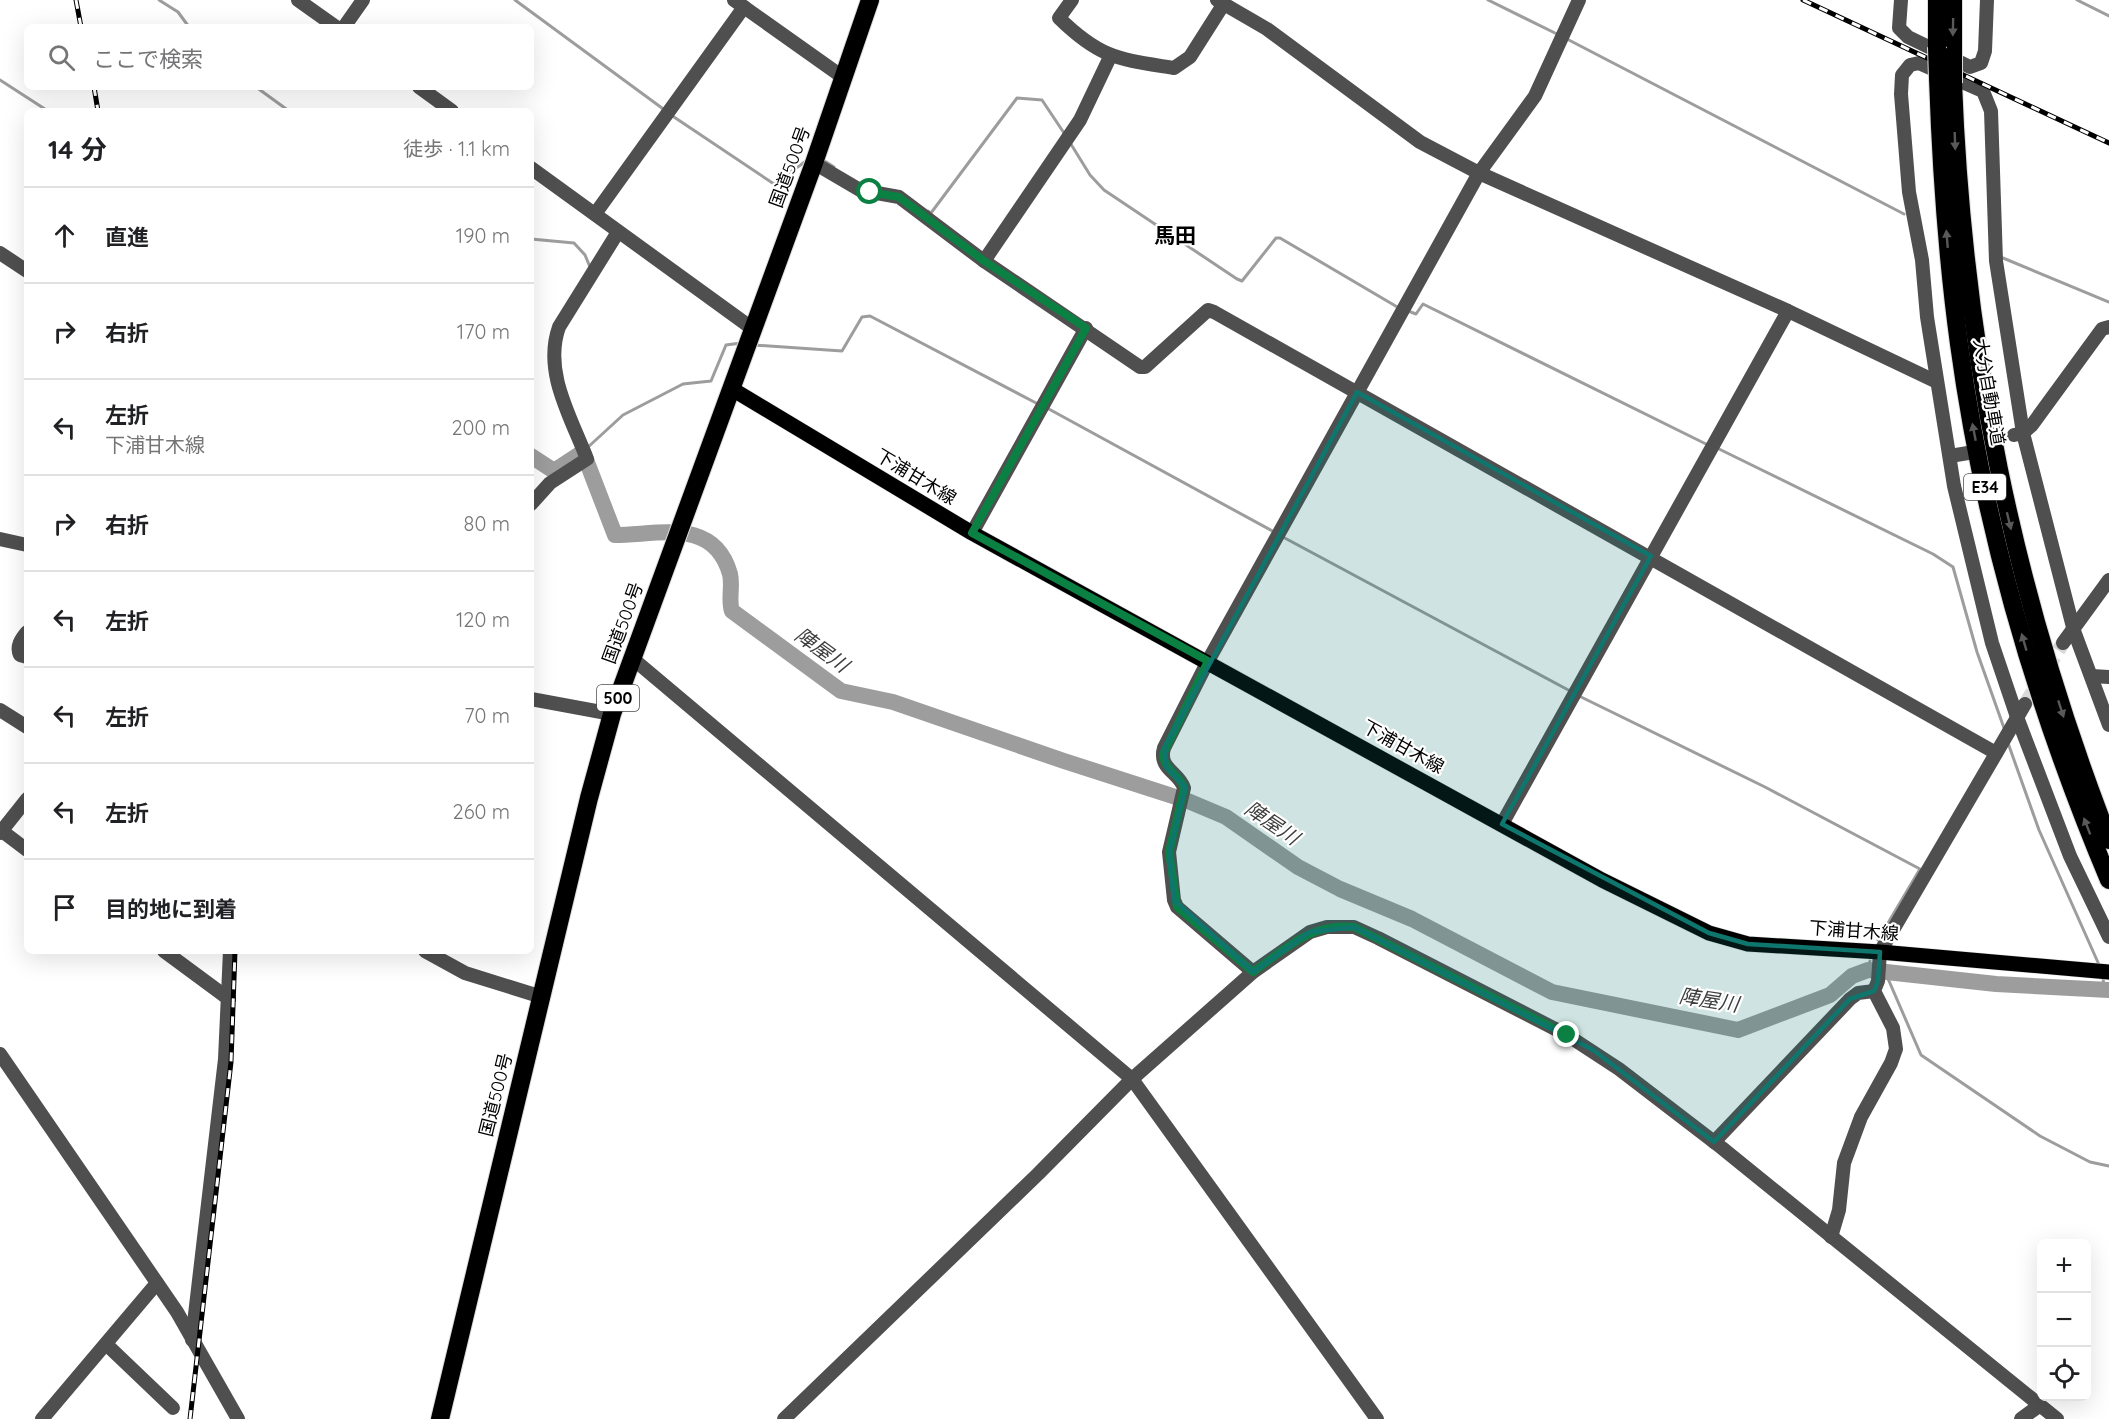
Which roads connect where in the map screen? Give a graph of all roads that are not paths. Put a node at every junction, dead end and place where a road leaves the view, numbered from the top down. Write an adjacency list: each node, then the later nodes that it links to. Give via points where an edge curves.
1 (298, 0): 12 (street)
2 (363, 0): 13 (street)
3 (870, 0): 16 (highway, 国道500号 / 500)
4 (1072, 0): 15 (street, via 1059,18 1081,39)
5 (1579, 0): 22 (street, via 1535,96)
6 (1901, 0): 9 (street, via 1899,28 1908,37 1970,67 1981,63 1985,51)
7 (1937, 0): 14 (highway, 大分自動車道 / E34)
8 (1953, 0): 14 (highway, 大分自動車道 / E34, one-way to 14)
9 (1987, 0)
10 (1220, 2): 15 (street, via 1190,57 1180,66); 22 (street, via 1267,29 1420,142)
11 (739, 4): 16 (street); 23 (street)
12 (332, 24)
13 (346, 24)
14 (1945, 50): 17 (highway, 大分自動車道 / E34, bridge)
15 (1110, 57): 26 (street, via 1080,120)
16 (844, 78): 20 (highway, 国道500号 / 500)
17 (1946, 80): 63 (highway, 大分自動車道 / E34, one-way to 63, via 1965,265 1994,455 2044,655); 65 (highway, 大分自動車道 / E34, one-way to 17, via 2048,718 1990,514 1958,334 1942,182)
18 (423, 90): 19 (street)
19 (448, 108)
20 (814, 162): 26 (street, via 860,190 899,197); 31 (highway, 国道500号 / 500)
21 (534, 170): 23 (street)
22 (1479, 174): 28 (street); 34 (street)
23 (595, 214): 24 (street)
24 (618, 232): 31 (street); 38 (street, via 559,327 553,344 559,387 587,459 550,483)
25 (0, 253): 27 (street)
26 (984, 261): 30 (street)
27 (24, 269)
28 (1788, 311): 32 (street); 42 (street)
29 (2109, 327): 35 (street, via 2102,329 2032,425)
30 (1086, 328): 34 (street, via 1145,367 1208,310); 39 (street)
31 (753, 329): 33 (highway, 国道500号 / 500)
32 (1937, 382): 35 (street, via 1909,192 1901,94 1902,75 1910,65 1919,63 1983,91 1991,111 1996,261); 37 (street)
33 (732, 389): 39 (main road, 下浦甘木線); 48 (highway, 国道500号 / 500)
34 (1357, 392): 42 (street); 49 (street)
35 (2019, 434): 44 (street)
36 (1968, 453): 37 (street)
37 (1950, 456): 56 (street, via 1990,632)
38 (534, 501)
39 (972, 533): 49 (main road, 下浦甘木線)
40 (1, 541): 41 (street)
41 (24, 545)
42 (1651, 556): 59 (street); 61 (street)
43 (2109, 580): 44 (street)
44 (2073, 631): 46 (street); 50 (street)
45 (24, 636): 47 (street, via 18,650)
46 (2063, 643)
47 (24, 656)
48 (632, 658): 55 (highway, 国道500号 / 500); 77 (street)
49 (1208, 661): 61 (main road, 下浦甘木線); 71 (street, via 1163,754 1166,767 1184,788 1169,852 1174,900 1177,907)
50 (2092, 676): 51 (street); 57 (street)
51 (2109, 677)
52 (534, 700): 55 (street)
53 (2025, 704): 56 (street)
54 (0, 710): 58 (street)
55 (612, 714): 74 (highway, 国道500号 / 500, via 588,798)
56 (2017, 717): 59 (street); 66 (street, via 2066,846)
57 (2109, 725)
58 (24, 726)
59 (1996, 753): 70 (street)
60 (24, 804): 62 (street)
61 (1502, 824): 70 (main road, 下浦甘木線, via 1709,933 1748,944)
62 (1, 832): 64 (street)
63 (2109, 840)
64 (24, 848)
65 (2109, 880)
66 (2109, 937)
67 (168, 954): 75 (street)
68 (230, 954): 75 (street)
69 (430, 954): 74 (street, via 465,973)
70 (1880, 955): 72 (main road, 下浦甘木線); 73 (street)
71 (1253, 972): 77 (street); 78 (street, via 1310,932 1327,927 1354,927 1584,1045)
72 (2109, 972)
73 (1876, 986): 78 (street, via 1850,999); 79 (street, via 1893,1028 1896,1049 1892,1064 1861,1117 1844,1163 1839,1210)
74 (542, 997): 87 (highway, 国道500号 / 500)
75 (229, 999): 81 (street)
76 (0, 1054): 80 (street)
77 (1132, 1079): 88 (street); 89 (street)
78 (1714, 1142): 79 (street)
79 (1831, 1237): 84 (street)
80 (157, 1283): 81 (street); 82 (street)
81 (192, 1340): 86 (street)
82 (107, 1345): 83 (street); 85 (street)
83 (173, 1408)
84 (2039, 1410): 90 (street); 91 (street)
85 (42, 1419)
86 (238, 1419)
87 (440, 1419)
88 (784, 1419)
89 (1377, 1419)
90 (2021, 1419)
91 (2057, 1419)

